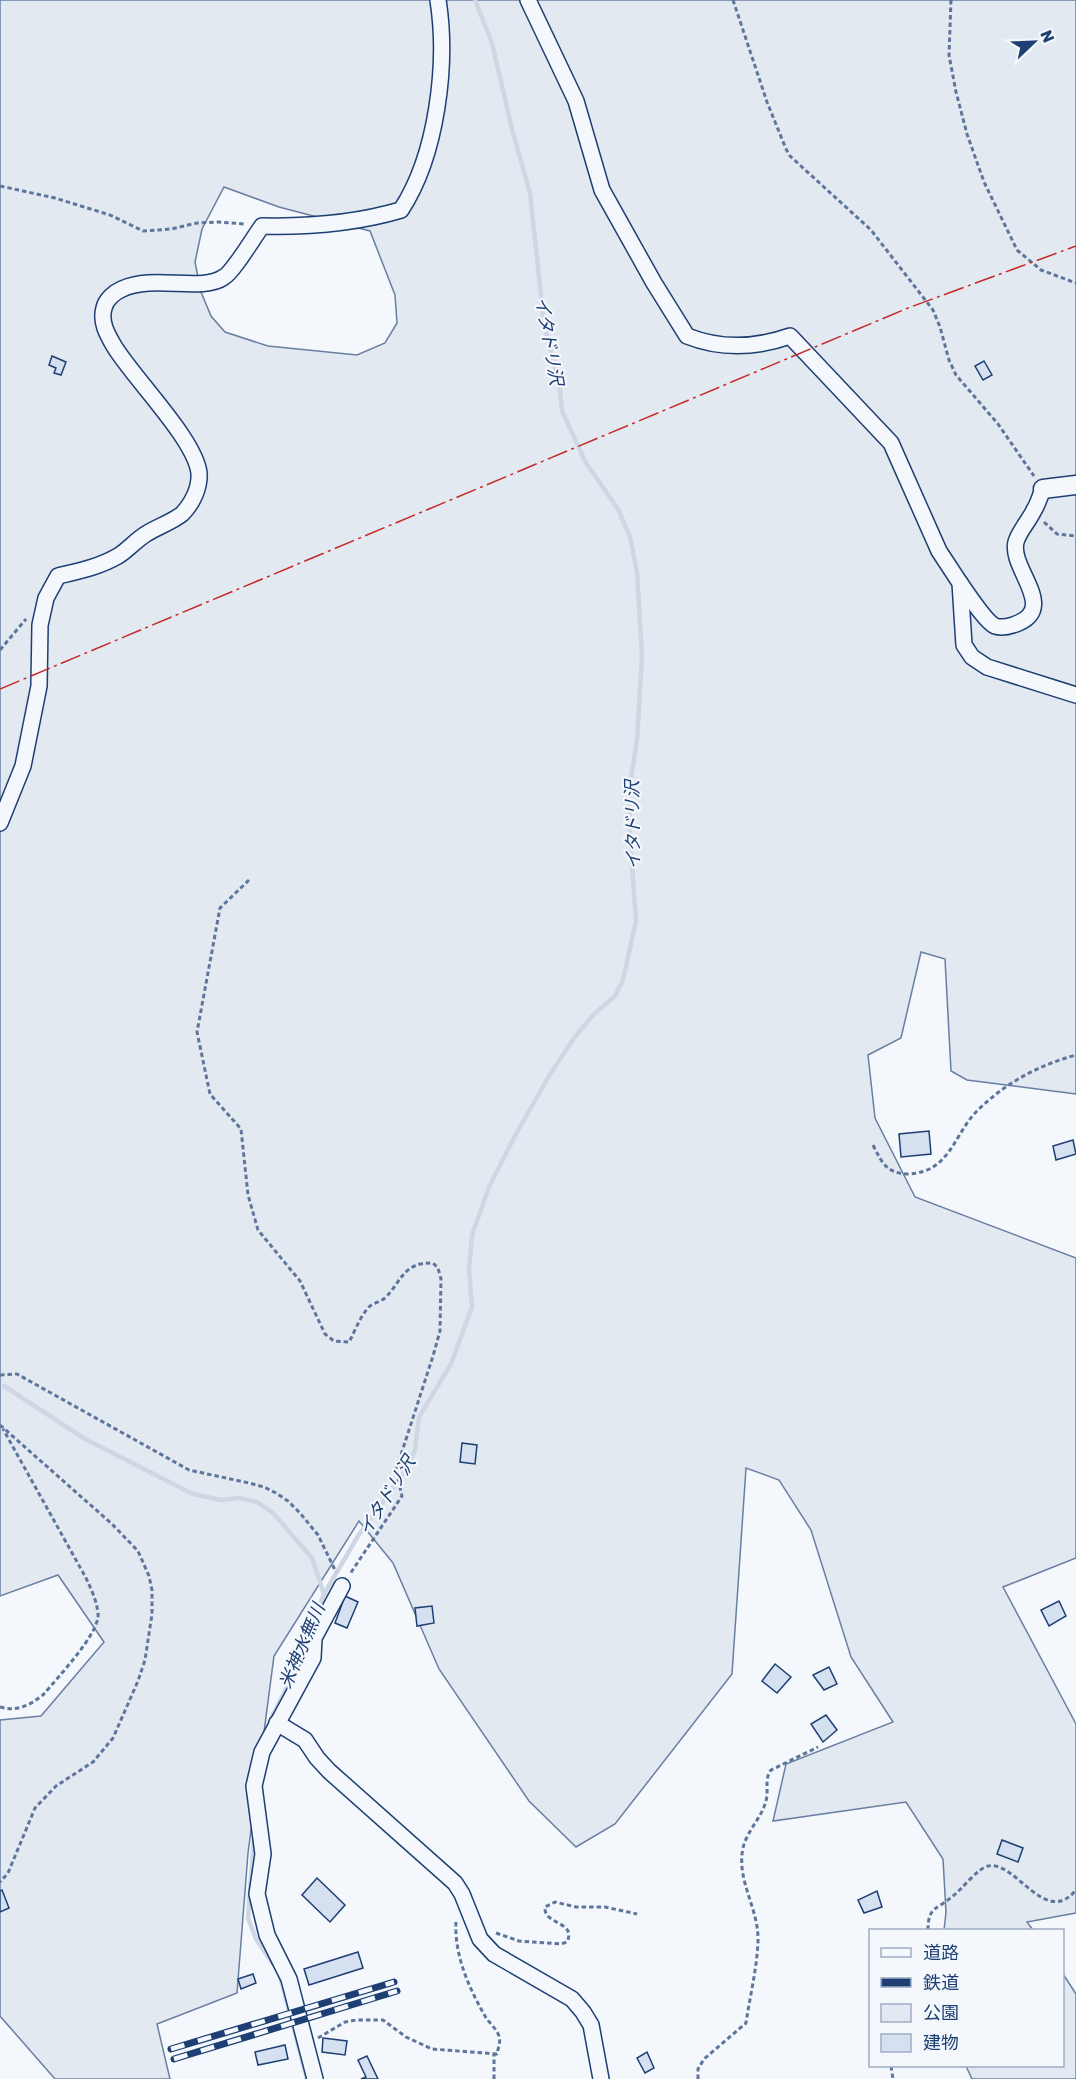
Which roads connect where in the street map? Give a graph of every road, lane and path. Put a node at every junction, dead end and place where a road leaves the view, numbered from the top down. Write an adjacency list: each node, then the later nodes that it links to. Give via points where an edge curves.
1 (438, 0): 6 (street, via 442,67 434,118 422,165 401,210 295,227)
2 (528, 0): 12 (street, via 576,101 602,190 687,336 722,346 771,343 790,336 891,443 939,551)
3 (733, 0): 9 (path, via 766,102 786,149 871,230 933,310 956,375 998,424)
4 (951, 0): 7 (path, via 950,54 956,92 984,182 1017,250 1041,270)
5 (0, 186): 6 (path, via 110,214 143,231 219,222)
6 (262, 226): 14 (street, via 226,277 203,283 134,284 114,293 104,307 104,328 121,357 187,444 199,473 198,485 181,514 120,555 99,566 58,576 46,598 40,625 39,686 23,766)
7 (1076, 283)
8 (1076, 485): 9 (street)
9 (1043, 489): 10 (street)
10 (1034, 511): 11 (path, via 1057,534); 12 (street, via 1016,542 1016,555 1034,605 1023,621 995,626)
11 (1076, 536)
12 (960, 584): 13 (street, via 964,645 972,657 987,668)
13 (1076, 695)
14 (0, 823)
15 (249, 880): 21 (path, via 220,908 197,1032 210,1094 241,1129 248,1195 258,1230 300,1281 325,1334 334,1341 349,1342 369,1307 384,1299 413,1267 433,1263 438,1268 441,1288 440,1331 396,1470 402,1496)
16 (1076, 1055): 17 (path, via 1051,1062 1016,1080 978,1110 957,1142 931,1168 899,1174 883,1165)
17 (873, 1145)
18 (0, 1375): 20 (path, via 17,1374 189,1470 276,1493 310,1524)
19 (1, 1426): 22 (path, via 86,1578 98,1614 94,1632 44,1694 22,1708); 25 (path, via 138,1551 149,1576 152,1602 145,1660 113,1738 93,1762 56,1786 35,1808 8,1873)
20 (333, 1566)
21 (342, 1586): 23 (street, via 314,1638 313,1658)
22 (0, 1707)
23 (277, 1723): 31 (street, via 262,1752 254,1786 263,1854 257,1894 267,1935 289,1978); 35 (street, via 305,1740 328,1771 455,1883 480,1939 494,1954 572,1999 591,2025)
24 (818, 1747): 36 (path, via 767,1775 766,1799 742,1852 758,1940 746,2023 704,2059)
25 (0, 1882)
26 (1076, 1890): 29 (path, via 1067,1899 1053,1902 1012,1875 988,1866 932,1911)
27 (637, 1914): 30 (path, via 555,1902 545,1907 544,1912 568,1931 567,1942 519,1941)
28 (456, 1918): 32 (path, via 457,1948 467,1979 500,2042)
29 (928, 1929)
30 (494, 1932)
31 (306, 2043): 32 (path, via 345,2022 383,2020 405,2037 432,2049); 33 (street)
32 (494, 2054): 34 (path)
33 (315, 2079)
34 (494, 2079)
35 (601, 2079)
36 (698, 2079)

